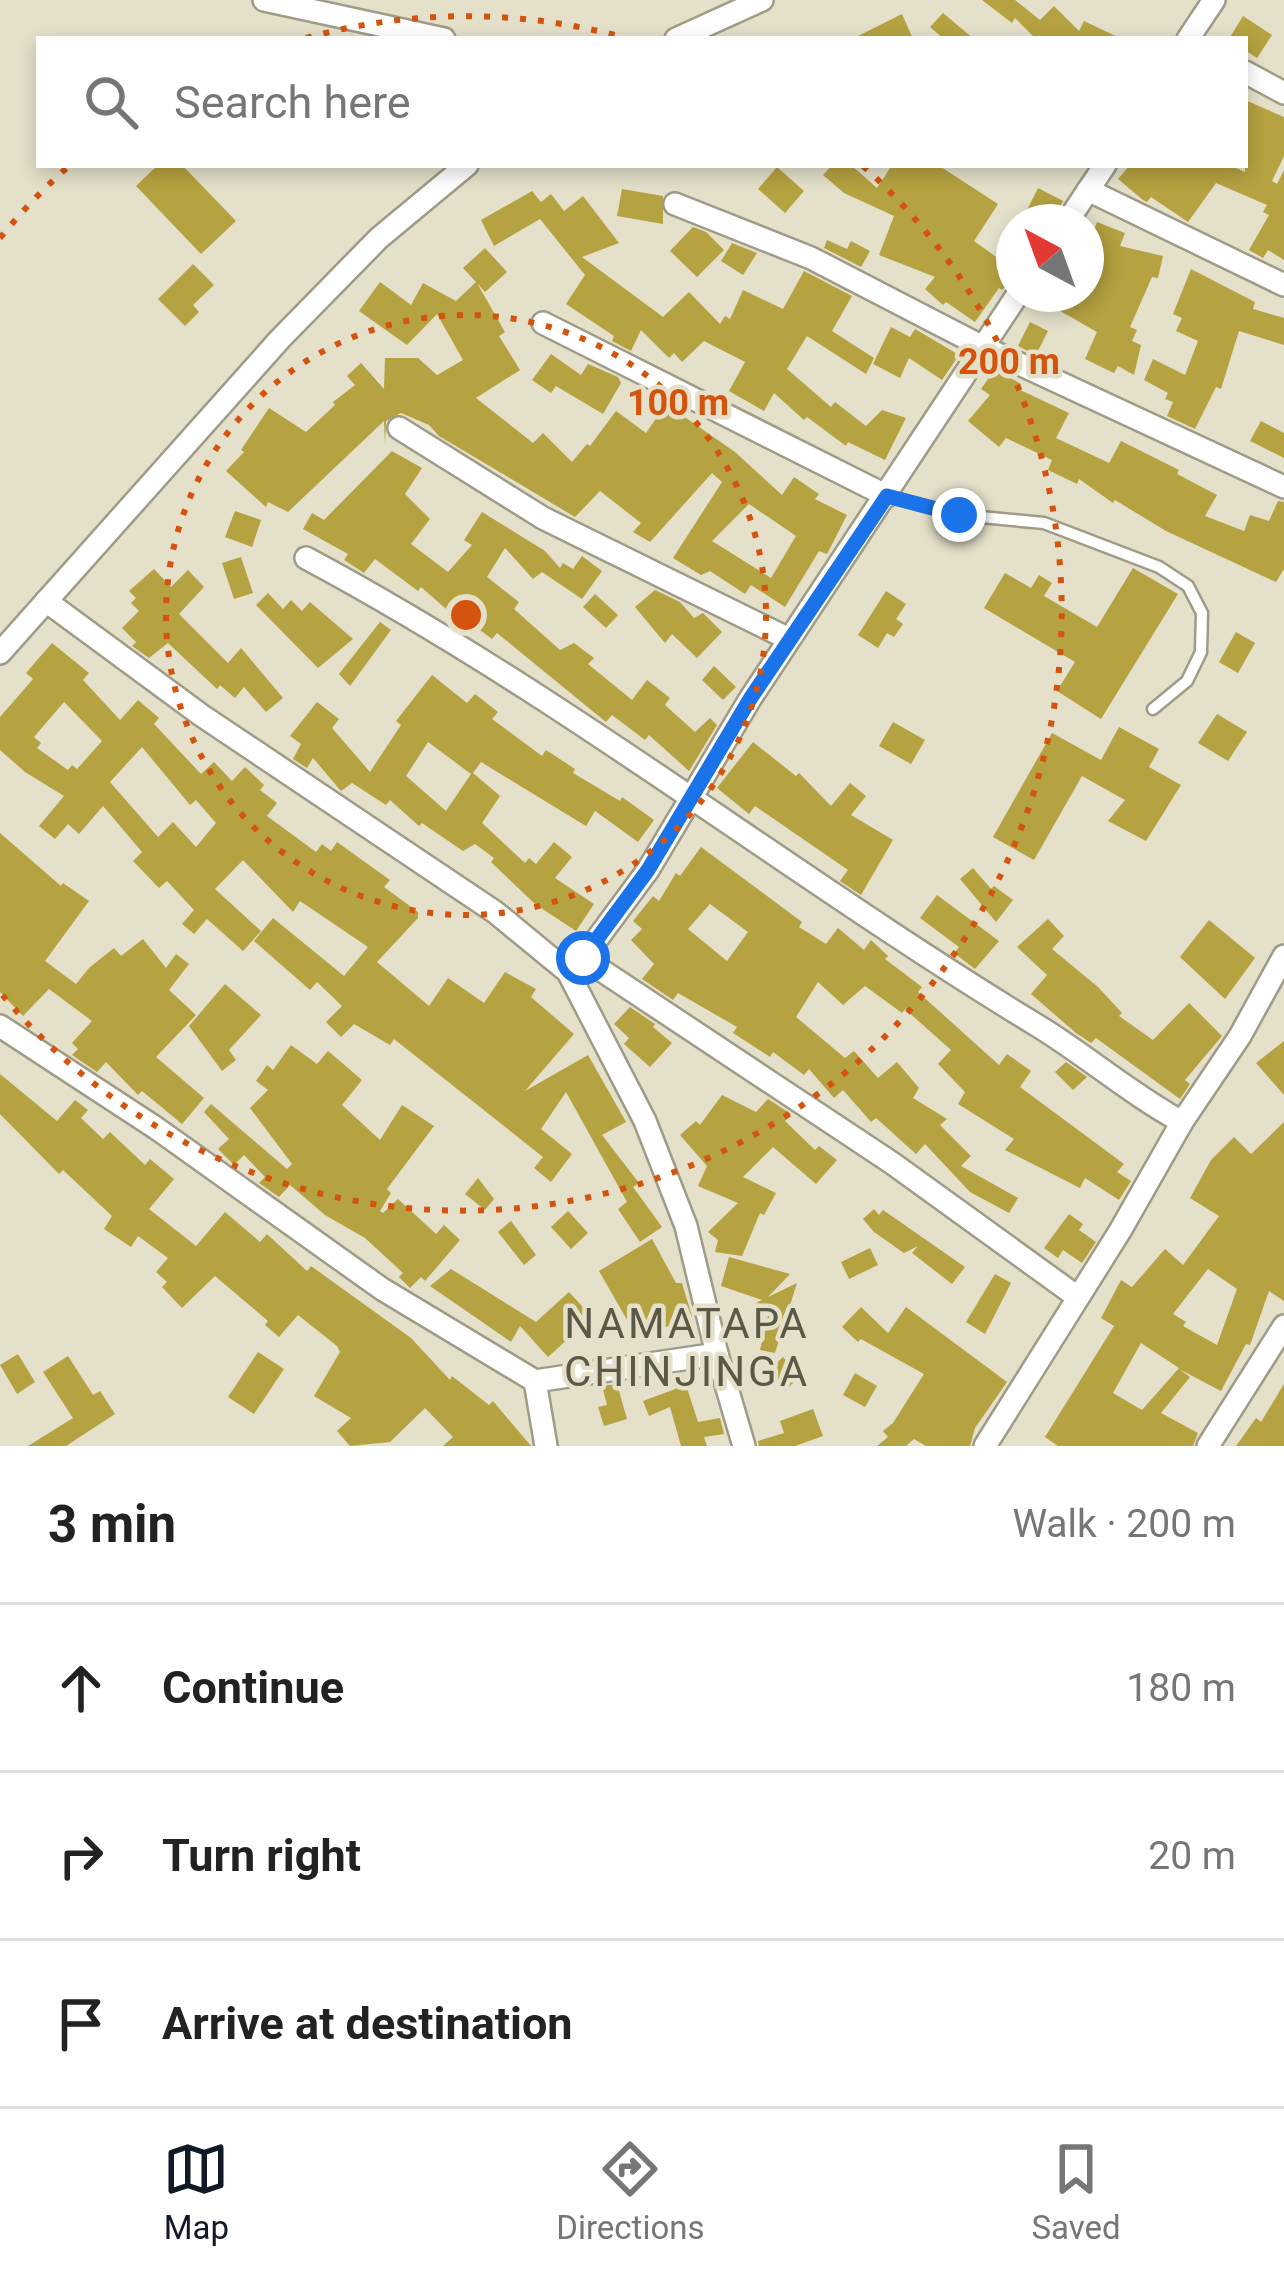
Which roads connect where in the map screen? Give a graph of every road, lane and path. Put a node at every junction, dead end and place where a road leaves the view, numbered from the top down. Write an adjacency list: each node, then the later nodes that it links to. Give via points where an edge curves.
1 (264, 0): 4 (street)
2 (762, 0): 5 (street)
3 (1214, 0): 6 (street)
4 (430, 36)
5 (683, 36)
6 (1190, 36)
7 (1248, 74): 8 (street)
8 (1284, 93)
9 (462, 168): 22 (street, via 280,339)
10 (1103, 168): 11 (street)
11 (1088, 190): 13 (street); 14 (street)
12 (675, 204): 17 (street, via 811,258)
13 (1079, 204)
14 (1284, 285)
15 (1006, 312): 17 (street)
16 (544, 323): 20 (street)
17 (983, 347): 19 (street); 20 (street)
18 (399, 428): 23 (street, via 543,518)
19 (1284, 487)
20 (887, 496): 23 (street); 25 (lane, via 959,515 1045,523 1160,567 1188,586 1202,613 1201,652 1187,681)
21 (306, 558): 26 (street, via 411,614)
22 (46, 601): 24 (street); 28 (street, via 201,715)
23 (789, 639): 26 (street)
24 (0, 653)
25 (1153, 709)
26 (691, 800): 28 (street); 30 (street)
27 (1284, 956): 30 (street)
28 (576, 965): 31 (street, via 892,1163); 33 (street, via 686,1226)
29 (0, 1026): 34 (street, via 382,1289)
30 (1182, 1122): 31 (street)
31 (1076, 1296): 37 (street)
32 (1284, 1327): 38 (street)
33 (717, 1354): 34 (street); 36 (street)
34 (535, 1381): 35 (street)
35 (546, 1446)
36 (744, 1446)
37 (985, 1446)
38 (1208, 1446)

